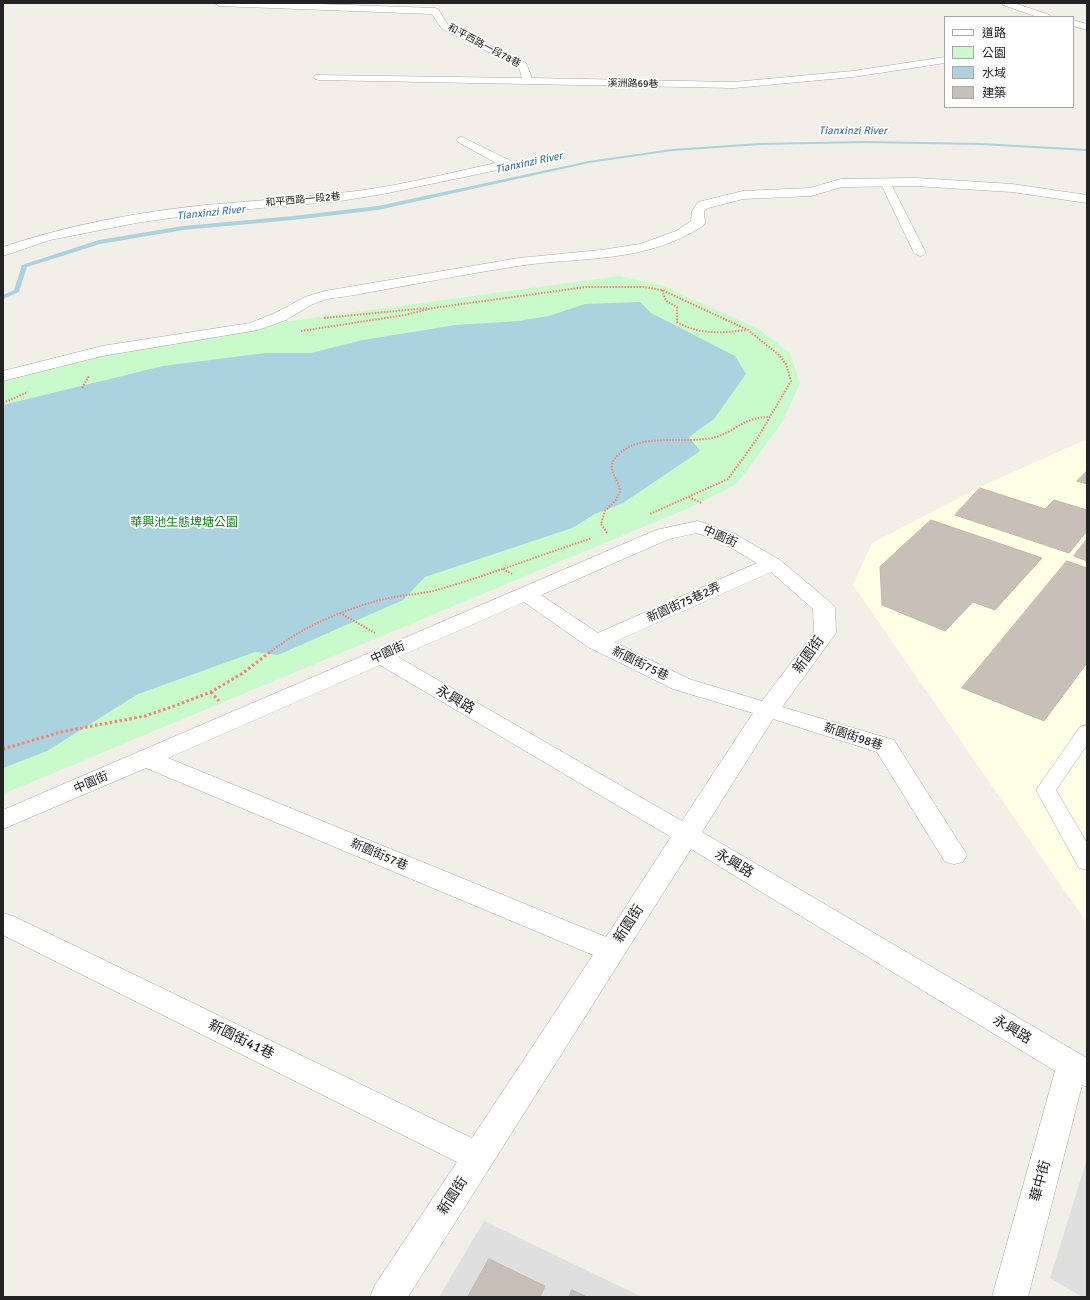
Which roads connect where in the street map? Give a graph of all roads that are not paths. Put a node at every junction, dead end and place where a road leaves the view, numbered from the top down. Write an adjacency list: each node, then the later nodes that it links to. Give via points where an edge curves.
1 (219, 3): 8 (street, 和平西路一段78巷, via 435,12 446,27 523,65)
2 (1006, 3): 3 (street)
3 (1044, 16)
4 (1074, 24): 5 (street)
5 (1087, 27)
6 (944, 60): 8 (street, 溪洲路69巷, via 853,74 734,85)
7 (319, 77): 8 (street, 溪洲路69巷)
8 (528, 82)
9 (462, 140): 12 (street, 和平西路一段2巷, via 507,164 340,197 204,209 136,219 47,237)
10 (885, 182): 11 (street, via 1012,188); 13 (lane); 14 (street, via 841,184 810,192 749,194 715,201 703,205 698,211 698,223 688,231 631,250 613,254 541,259 323,296 253,327 102,351)
11 (1087, 200)
12 (3, 252)
13 (920, 253)
14 (3, 376)
15 (773, 564): 16 (street, 中園街, via 728,538 698,527 663,534); 17 (street, 新園街75巷2弄); 19 (street, 新園街, via 824,606 825,633)
16 (524, 593): 17 (street, 新園街75巷); 18 (street, 中園街)
17 (596, 642): 19 (street, 新園街75巷, via 681,684)
18 (378, 644): 21 (street, 中園街); 23 (street, 永興路)
19 (767, 710): 23 (street, 新園街); 24 (street, 新園街98巷, via 886,746)
20 (1087, 731): 25 (lane, via 1046,790)
21 (147, 759): 22 (street, 中園街); 27 (street, 新園街57巷)
22 (3, 820)
23 (687, 835): 27 (street, 新園街); 28 (street, 永興路)
24 (954, 855)
25 (1087, 862)
26 (3, 923): 29 (street, 新園街41巷)
27 (612, 951): 29 (street, 新園街)
28 (1080, 1070): 31 (street, 華中街)
29 (478, 1157): 30 (street, 新園街)
30 (388, 1297)
31 (1010, 1297)

